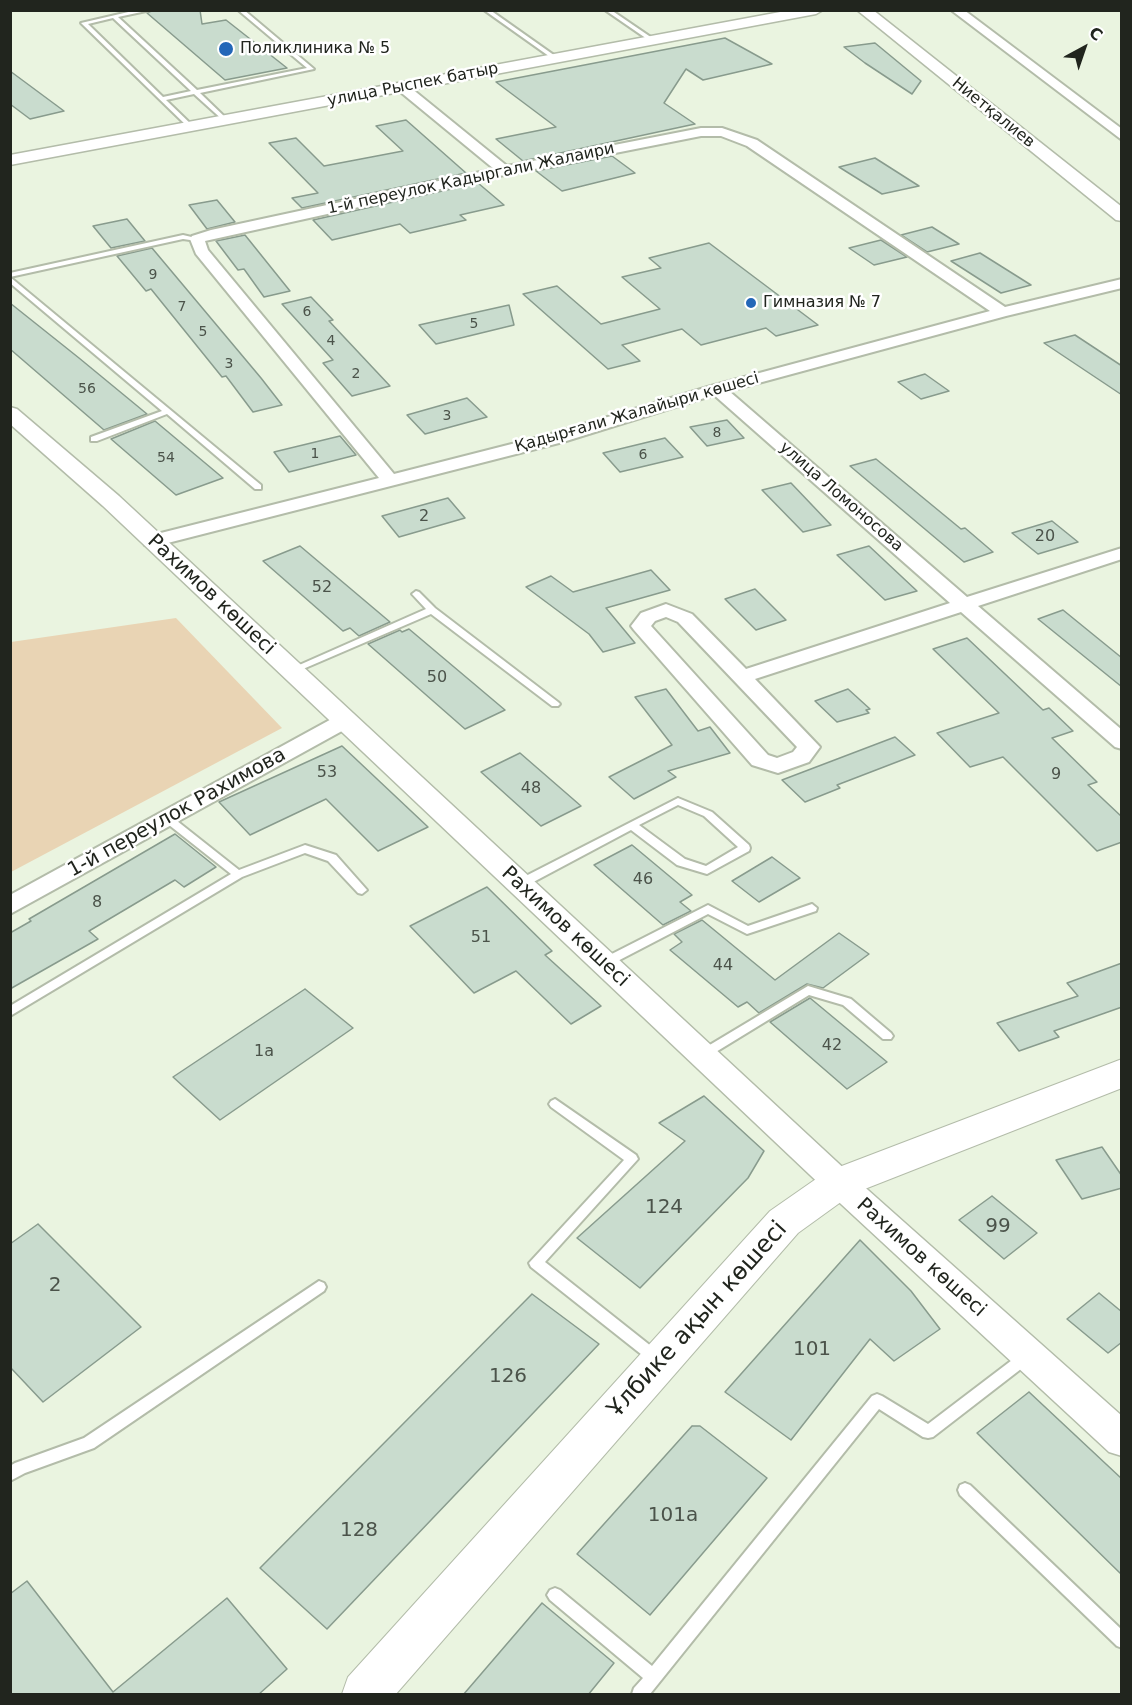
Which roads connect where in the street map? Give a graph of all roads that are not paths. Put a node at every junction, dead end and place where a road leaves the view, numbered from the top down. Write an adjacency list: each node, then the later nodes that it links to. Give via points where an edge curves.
1 (148, 10): 8 (lane)
2 (240, 10): 12 (lane, via 311,69)
3 (486, 10): 10 (lane)
4 (607, 10): 9 (lane)
5 (816, 10): 9 (street, улица Рыспек батыр)
6 (864, 10): 19 (street, Ниетқалиев)
7 (956, 10): 16 (street)
8 (114, 16): 12 (lane); 13 (lane, via 84,23)
9 (651, 40): 10 (street, улица Рыспек батыр)
10 (555, 58): 11 (street, улица Рыспек батыр)
11 (402, 87): 14 (street, улица Рыспек батыр); 18 (street)
12 (196, 93): 13 (lane); 14 (lane)
13 (162, 99): 15 (lane)
14 (225, 120): 15 (street, улица Рыспек батыр)
15 (191, 126): 17 (street, улица Рыспек батыр)
16 (1122, 136)
17 (10, 160)
18 (504, 171): 20 (street, 1-й переулок Кадыргали Жалаири); 24 (street, 1-й переулок Кадыргали Жалаири, via 701,132 722,132 752,143)
19 (1122, 216)
20 (198, 240): 21 (lane, via 183,237); 29 (street, via 201,251)
21 (10, 275)
22 (10, 279): 26 (lane)
23 (1122, 283): 24 (street, Қадырғали Жалайыри көшесі)
24 (1002, 312): 25 (street, Қадырғали Жалайыри көшесі)
25 (717, 389): 29 (street, Қадырғали Жалайыри көшесі, via 557,438); 34 (street, улица Ломоносова)
26 (166, 411): 28 (lane); 30 (lane)
27 (10, 413): 31 (street, Рахимов көшесі)
28 (94, 438)
29 (390, 480): 31 (street, Қадырғали Жалайыри көшесі)
30 (258, 487)
31 (152, 541): 36 (street, Рахимов көшесі)
32 (1122, 553): 34 (street)
33 (416, 594): 35 (lane)
34 (964, 605): 37 (street); 40 (street, улица Ломоносова)
35 (432, 610): 36 (lane); 38 (lane)
36 (293, 670): 39 (street, Рахимов көшесі)
37 (742, 677): 37 (street, via 685,618 666,610 648,617 641,626 760,760 778,766 801,757 809,747)
38 (555, 704)
39 (344, 721): 41 (street, 1-й переулок Рахимова); 44 (street, Рахимов көшесі)
40 (1122, 742)
41 (168, 819): 43 (lane); 46 (street, 1-й переулок Рахимова)
42 (632, 825): 42 (lane, via 678,801 708,814 745,848 707,870 681,862); 44 (lane)
43 (238, 874): 45 (lane, via 305,849 332,858); 49 (lane)
44 (519, 884): 48 (street, Рахимов көшесі)
45 (362, 890)
46 (10, 906)
47 (812, 908): 48 (lane, via 747,930 708,909)
48 (603, 963): 51 (street, Рахимов көшесі)
49 (10, 1012)
50 (887, 1036): 51 (lane, via 847,1002 808,990)
51 (702, 1055): 54 (street, Рахимов көшесі)
52 (1122, 1073): 54 (main road, Ұлбике ақын көшесі)
53 (555, 1104): 57 (lane, via 632,1159 536,1263)
54 (839, 1184): 56 (street, Рахимов көшесі); 57 (main road, Ұлбике ақын көшесі, via 784,1222)
55 (319, 1287): 59 (lane, via 89,1443)
56 (1028, 1356): 58 (street, Рахимов көшесі); 63 (lane, via 928,1432 877,1400)
57 (661, 1361): 64 (main road, Ұлбике ақын көшесі)
58 (1122, 1440)
59 (10, 1475)
60 (965, 1490): 62 (lane)
61 (555, 1595): 63 (lane)
62 (1122, 1641)
63 (654, 1678): 65 (lane)
64 (365, 1695)
65 (640, 1695)

